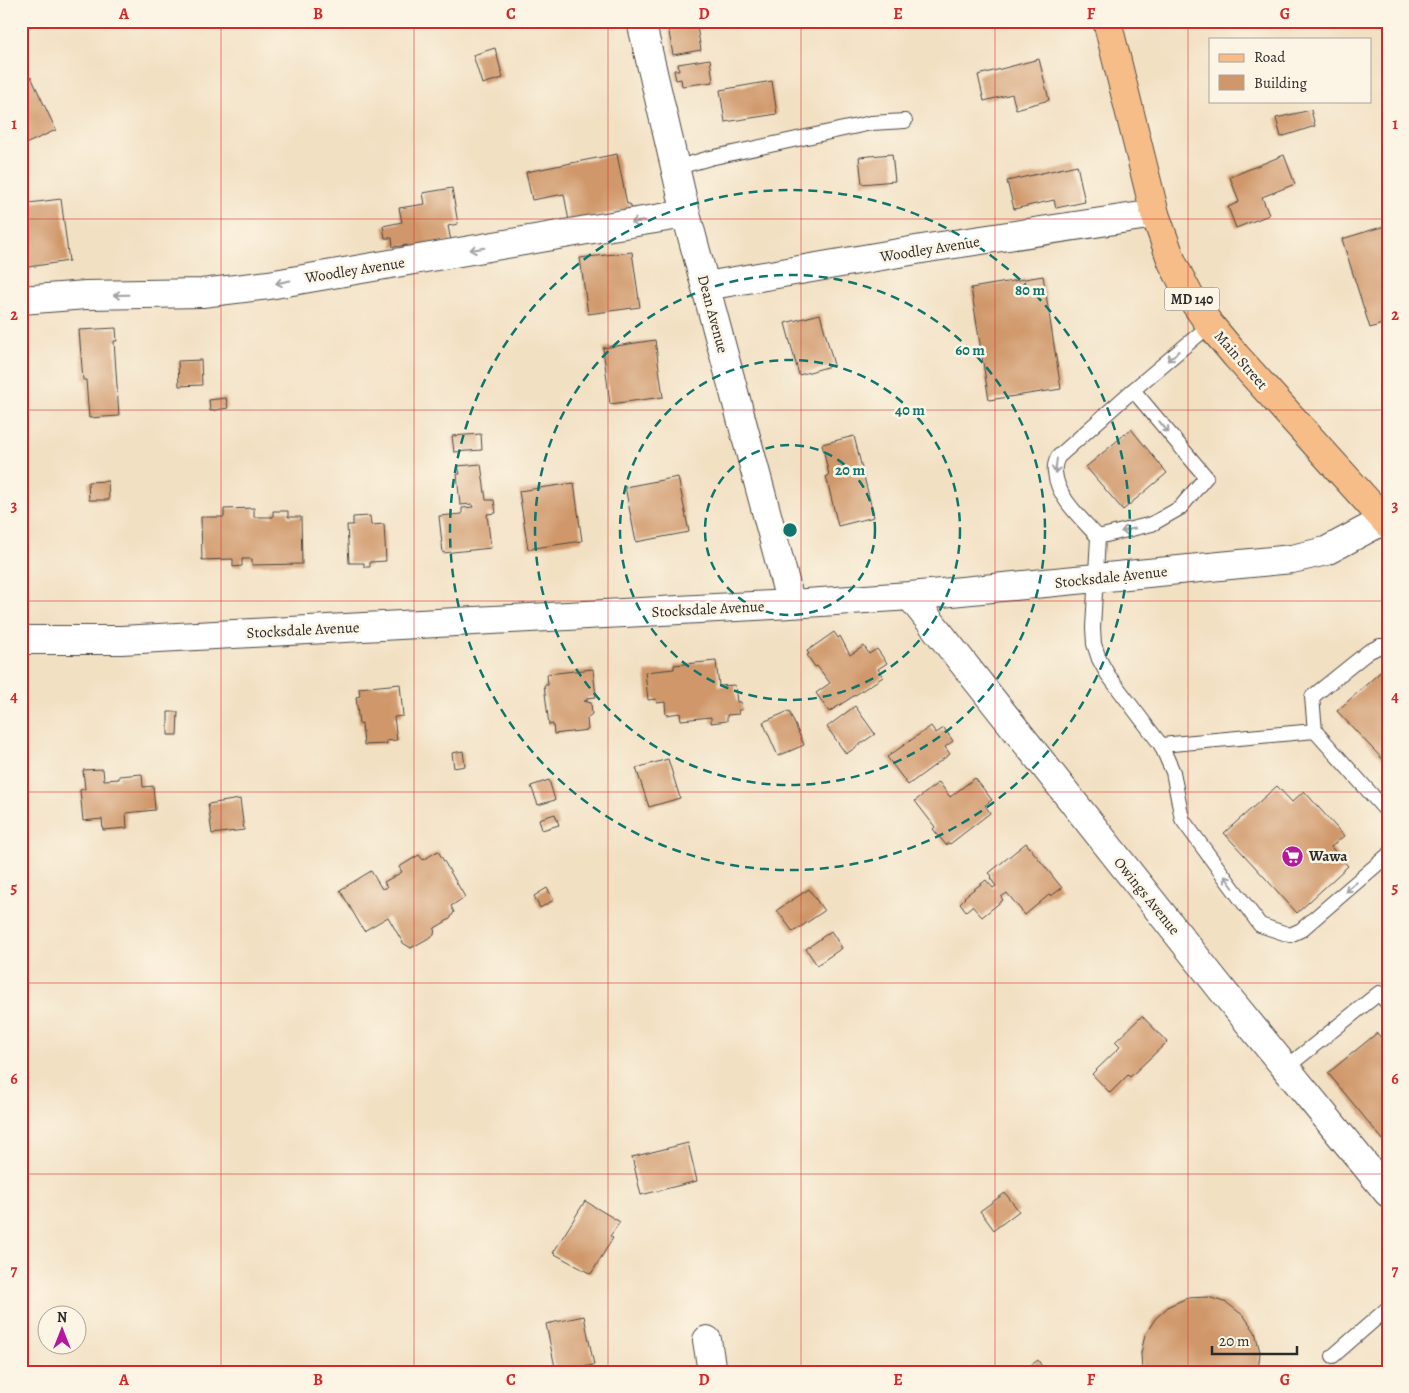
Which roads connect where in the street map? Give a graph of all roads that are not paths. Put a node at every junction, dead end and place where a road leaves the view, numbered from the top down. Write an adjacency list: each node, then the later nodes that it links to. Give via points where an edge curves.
1 (641, 21): 4 (street, Dean Avenue)
2 (1106, 21): 6 (main road, Main Street / MD 140)
3 (905, 121): 4 (lane, via 871,123)
4 (675, 168): 5 (street, Dean Avenue)
5 (686, 214): 7 (street, Dean Avenue); 8 (street, Woodley Avenue, one-way to 8, via 259,286 202,293)
6 (1155, 214): 7 (street, Woodley Avenue); 9 (main road, Main Street / MD 140, via 1189,295)
7 (706, 286): 15 (street, Dean Avenue)
8 (21, 300)
9 (1210, 325): 10 (lane, one-way to 10); 11 (main road, Main Street / MD 140)
10 (1133, 390): 12 (lane, one-way to 12, via 1058,457 1054,471 1060,491); 12 (lane, one-way to 12, via 1206,477 1180,508 1152,524)
11 (1386, 522): 13 (street, Stocksdale Avenue, via 1326,552 1292,559)
12 (1098, 537): 13 (lane)
13 (1097, 579): 14 (street, Stocksdale Avenue); 19 (lane, via 1093,628 1098,659)
14 (910, 596): 15 (street, Stocksdale Avenue); 23 (street, Owings Avenue)
15 (792, 604): 16 (street, Stocksdale Avenue, via 122,640)
16 (21, 640)
17 (1388, 646): 18 (lane, via 1368,652 1312,697)
18 (1315, 731): 19 (lane); 20 (lane)
19 (1162, 744): 21 (lane, one-way to 19, via 1300,930 1290,935 1260,925 1182,819 1173,772)
20 (1388, 813)
21 (1388, 855)
22 (1388, 1004): 23 (lane, via 1379,993)
23 (1287, 1067): 24 (street, Owings Avenue)
24 (1388, 1193)
25 (1388, 1308): 27 (lane)
26 (707, 1340): 28 (street)
27 (1333, 1356)
28 (712, 1372)

